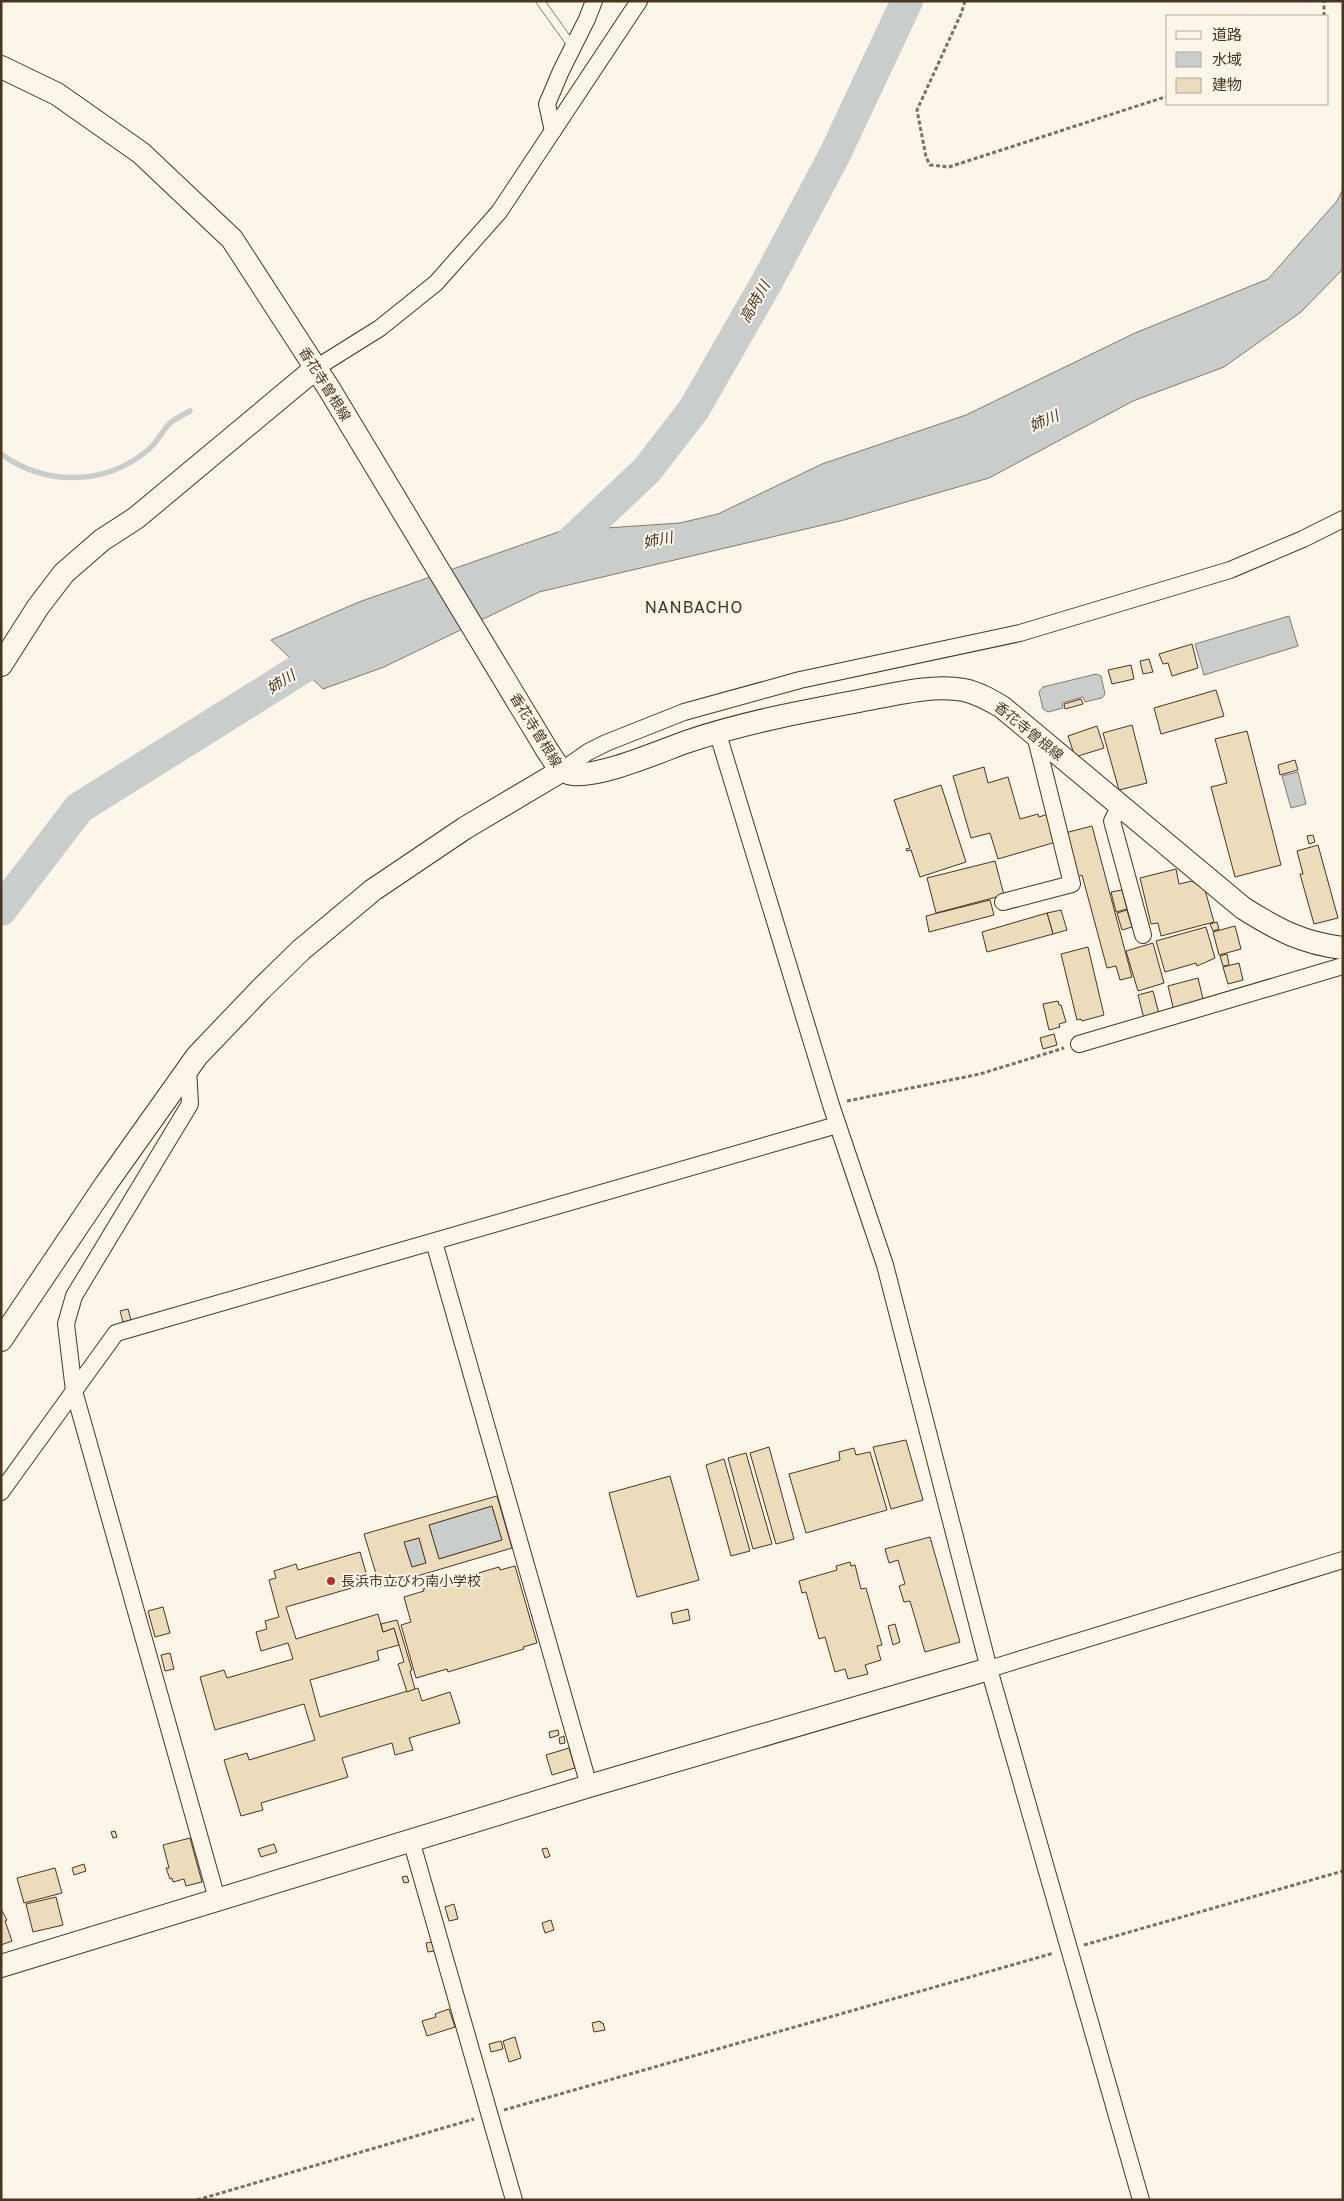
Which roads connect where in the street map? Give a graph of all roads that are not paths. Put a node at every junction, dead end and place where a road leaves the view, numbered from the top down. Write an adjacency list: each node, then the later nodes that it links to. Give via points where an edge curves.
1 (540, 1): 4 (lane)
2 (594, 1): 4 (street)
3 (639, 1): 6 (street)
4 (573, 47): 6 (street, via 547,104)
5 (1, 67): 7 (street, 香花寺曽根線, via 57,94 141,153 232,238)
6 (553, 130): 7 (street, via 499,212 436,283)
7 (322, 378): 9 (street, via 102,540 64,573); 12 (street, 香花寺曽根線)
8 (1343, 519): 12 (street, via 1230,570 1020,633 800,680 684,712 606,743)
9 (1, 664)
10 (717, 732): 11 (street, 香花寺曽根線, via 764,719 899,693 949,689 964,690 989,700); 12 (street, 香花寺曽根線, via 600,771 572,774); 20 (street)
11 (1035, 735): 13 (street, 香花寺曽根線); 14 (street, via 1072,884)
12 (562, 771): 19 (street, via 493,810 373,890 301,950)
13 (1120, 806): 15 (street, via 1112,820); 16 (street, 香花寺曽根線, via 1243,908 1279,931 1306,941)
14 (1003, 902)
15 (1143, 935)
16 (1343, 948)
17 (1343, 966): 18 (street)
18 (1079, 1044)
19 (188, 1068): 22 (street); 23 (street, via 190,1104 74,1296 66,1324)
20 (837, 1124): 21 (street); 26 (street, via 885,1266)
21 (434, 1242): 23 (street, via 116,1333); 27 (street)
22 (1, 1340)
23 (74, 1391): 24 (street); 29 (street)
24 (1, 1492)
25 (1343, 1560): 26 (street)
26 (989, 1669): 27 (street); 32 (street)
27 (589, 1786): 28 (street)
28 (410, 1840): 29 (street); 31 (street)
29 (217, 1899): 30 (street)
30 (1, 1966)
31 (514, 2200)
32 (1141, 2200)

